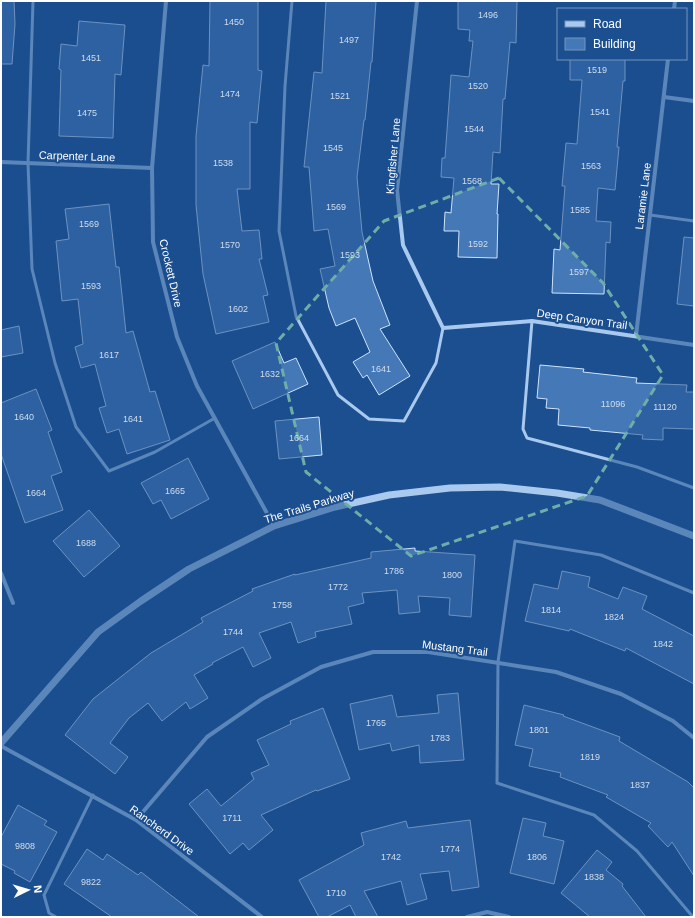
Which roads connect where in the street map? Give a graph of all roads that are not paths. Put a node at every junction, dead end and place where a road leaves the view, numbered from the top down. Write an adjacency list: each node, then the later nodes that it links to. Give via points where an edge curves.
1 (33, 1): 9 (lane)
2 (166, 1): 10 (street, Crockett Drive)
3 (292, 1): 14 (lane, via 285,86 279,231 296,316 338,394 368,419 404,421 436,363)
4 (417, 1): 14 (street, Kingfisher Lane, via 397,190 403,245)
5 (668, 60): 6 (street, Laramie Lane)
6 (664, 97): 7 (street); 11 (street, Laramie Lane)
7 (694, 101)
8 (1, 162): 9 (street, Carpenter Lane)
9 (28, 163): 10 (street, Carpenter Lane); 17 (lane, via 32,269 55,363 76,427 109,471 155,452)
10 (152, 168): 17 (street, Crockett Drive, via 153,242 163,285 177,337 198,386)
11 (650, 215): 12 (lane); 15 (street, Laramie Lane)
12 (694, 221)
13 (532, 321): 14 (street, Deep Canyon Trail); 15 (street, Deep Canyon Trail); 18 (lane, via 523,429 527,438 638,467)
14 (443, 328)
15 (636, 336): 16 (street, Deep Canyon Trail)
16 (694, 344)
17 (215, 417): 19 (street, Crockett Drive)
18 (694, 488)
19 (274, 526): 20 (street, The Trails Parkway, via 335,507 389,495 450,488 500,487 600,500); 26 (street, The Trails Parkway, via 189,569 98,632)
20 (694, 536)
21 (1, 573): 23 (street)
22 (694, 593): 24 (lane, via 601,555 515,540)
23 (13, 603)
24 (498, 662): 25 (street, Mustang Trail, via 556,672 621,694 673,721); 28 (street, Mustang Trail, via 428,652 374,652 321,667 262,698 207,737); 33 (lane, via 497,783 594,815 637,851)
25 (694, 738)
26 (1, 744): 27 (street, Rancherd Drive)
27 (93, 795): 28 (street, Rancherd Drive); 29 (lane, via 44,895 49,913)
28 (136, 820): 30 (street, Rancherd Drive)
29 (56, 917)
30 (262, 917)
31 (466, 917): 32 (street, via 487,912)
32 (509, 917)
33 (693, 917)

